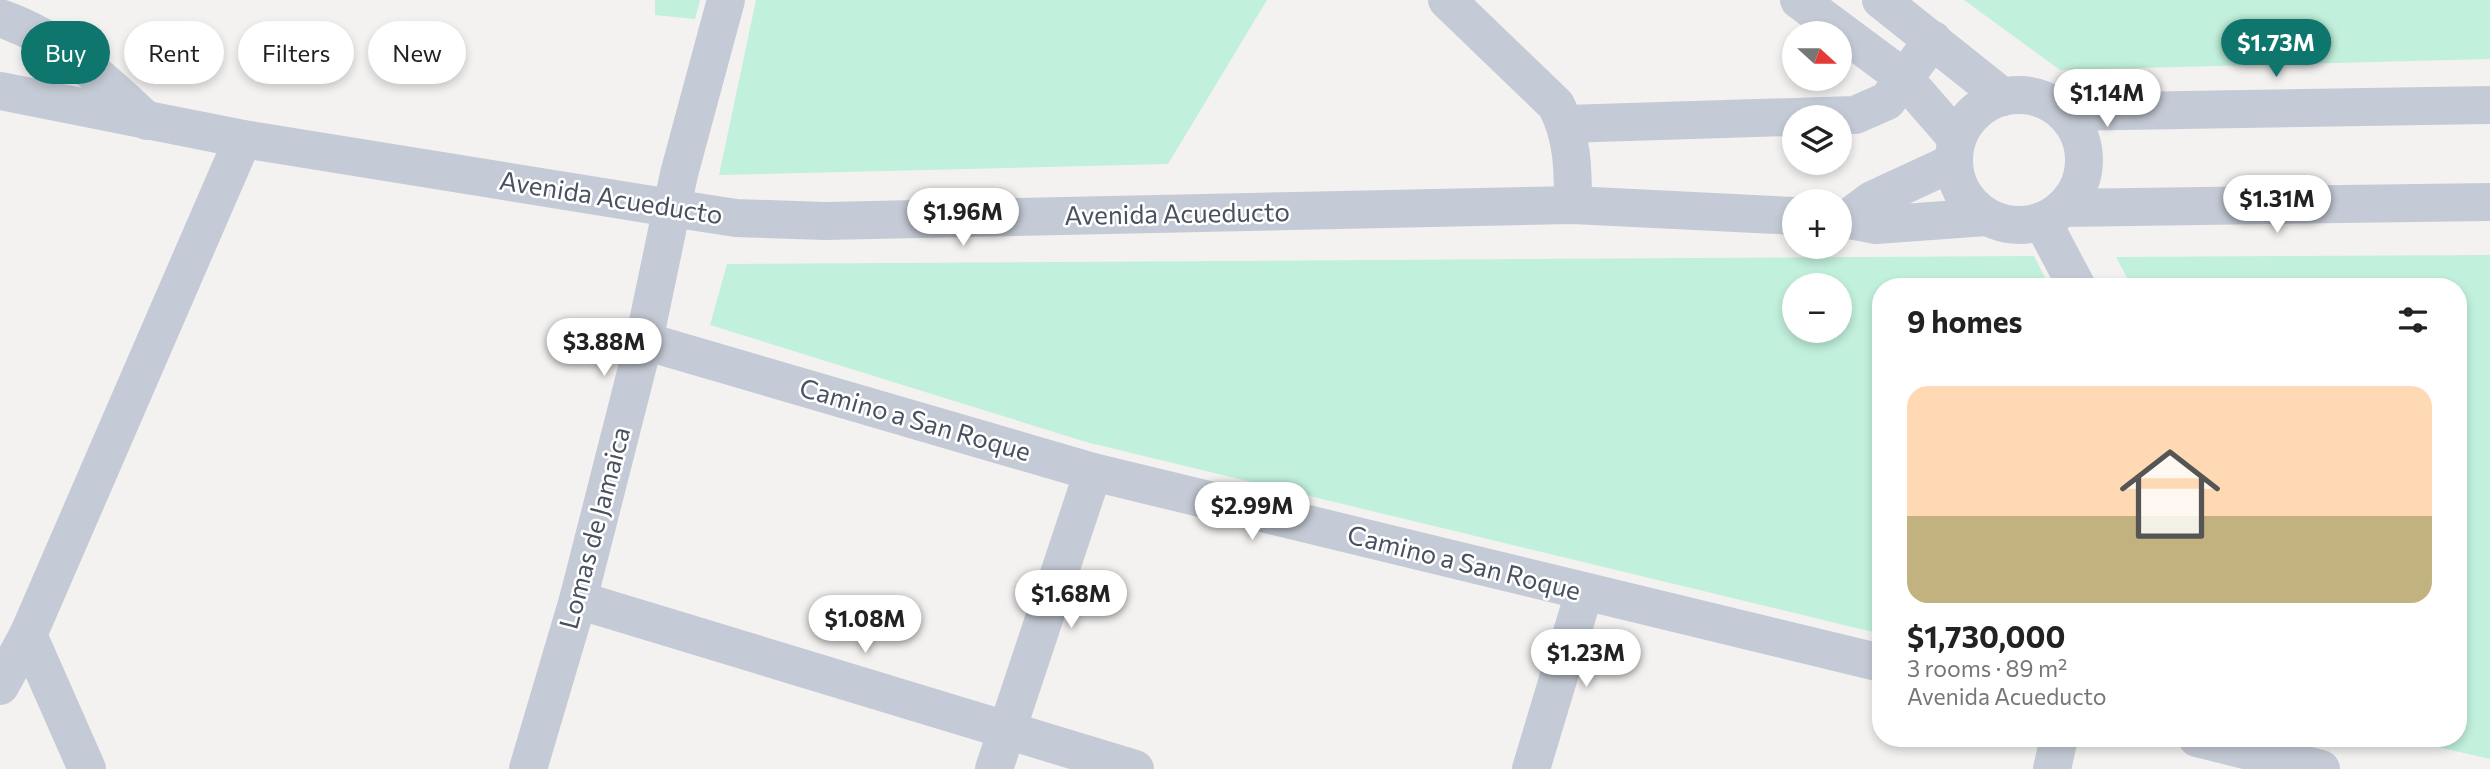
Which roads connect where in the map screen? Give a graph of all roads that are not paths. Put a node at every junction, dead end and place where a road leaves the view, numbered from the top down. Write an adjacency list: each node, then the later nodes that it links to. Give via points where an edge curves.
1 (726, 0): 18 (street, Lomas de Jamaica)
2 (1447, 0): 13 (street, via 1535,83)
3 (1799, 0): 7 (street)
4 (1881, 0): 6 (street)
5 (0, 18): 12 (street, via 24,26 83,61)
6 (1933, 40): 7 (street); 9 (street)
7 (1904, 78): 13 (street, via 1887,101 1855,116); 15 (street)
8 (0, 91): 12 (street, Avenida Acueducto)
9 (2003, 97): 11 (street, via 2025,95 2045,100); 15 (street, via 1984,105 1968,120)
10 (2490, 105): 11 (street)
11 (2063, 112): 21 (street, via 2083,149 2083,170 2076,191)
12 (147, 121): 14 (street, Avenida Acueducto)
13 (1566, 124): 17 (street)
14 (243, 139): 18 (street, Avenida Acueducto); 29 (street)
15 (1955, 151): 19 (street); 22 (street, via 1957,181 1967,201)
16 (2490, 202): 21 (street)
17 (1573, 205): 18 (street, Avenida Acueducto, via 825,221 736,218); 20 (street, Avenida Acueducto)
18 (671, 208): 25 (street, Lomas de Jamaica)
19 (1852, 213)
20 (1782, 215)
21 (2053, 215): 22 (street, via 2024,226); 24 (street)
22 (1986, 217): 23 (street, via 1876,225)
23 (1852, 220)
24 (2074, 278)
25 (644, 341): 26 (street, Camino a San Roque); 28 (street, Lomas de Jamaica)
26 (1093, 472): 27 (street, Camino a San Roque); 32 (street)
27 (1584, 593): 30 (street, Camino a San Roque); 40 (street)
28 (578, 600): 32 (street); 37 (street, Lomas de Jamaica)
29 (28, 635): 31 (street); 36 (street)
30 (1872, 661)
31 (0, 687)
32 (1007, 728): 38 (street); 39 (street)
33 (2057, 747): 41 (street)
34 (2233, 747): 42 (street)
35 (2322, 747): 43 (street)
36 (87, 769)
37 (528, 769)
38 (994, 769)
39 (1135, 769)
40 (1531, 769)
41 (2052, 769)
42 (2321, 769)
43 (2333, 769)

